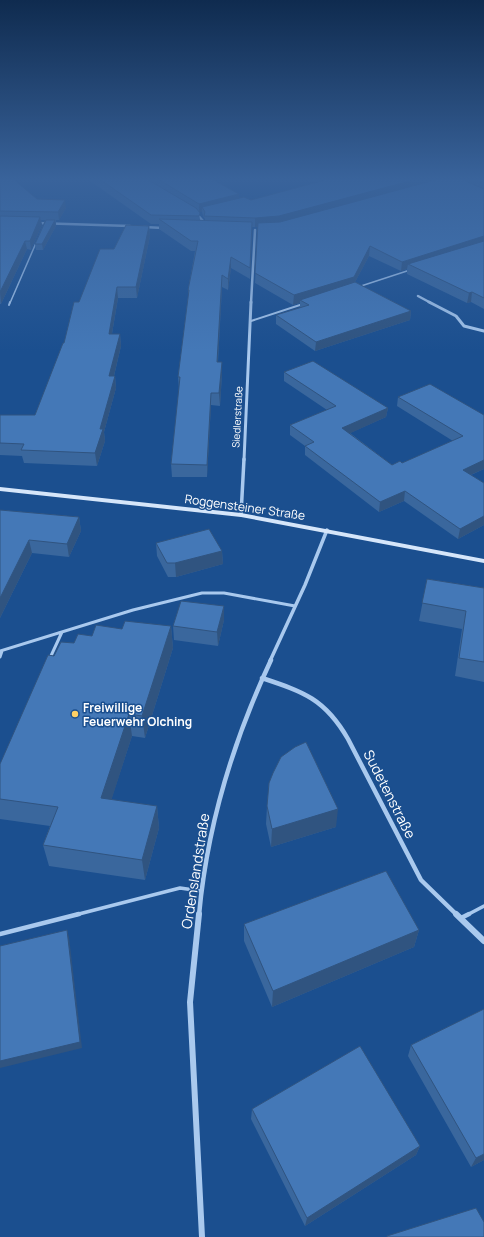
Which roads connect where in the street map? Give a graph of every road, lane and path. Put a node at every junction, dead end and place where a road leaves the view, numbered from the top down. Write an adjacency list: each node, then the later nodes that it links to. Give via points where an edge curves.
1 (255, 236): 8 (street, Siedlerstraße)
2 (39, 237): 7 (lane)
3 (416, 268): 4 (lane)
4 (356, 287)
5 (418, 296): 9 (street, via 456,316 464,326)
6 (304, 304): 8 (lane)
7 (8, 305)
8 (251, 321): 11 (street, Siedlerstraße)
9 (484, 331)
10 (0, 488): 11 (main road, Roggensteiner Straße)
11 (240, 515): 12 (main road, Roggensteiner Straße)
12 (327, 530): 13 (main road, Roggensteiner Straße); 14 (street, Ordenslandstraße)
13 (484, 561)
14 (295, 606): 15 (lane, via 224,593 202,592); 19 (street, Ordenslandstraße)
15 (62, 632): 16 (lane); 18 (lane)
16 (1, 651): 17 (lane)
17 (0, 657)
18 (50, 659)
19 (262, 678): 20 (street, Ordenslandstraße, via 224,781); 22 (street, Sudetenstraße, via 316,699 335,717 421,880)
20 (201, 891): 23 (lane, via 180,888); 25 (street, Ordenslandstraße, via 190,1002)
21 (484, 906): 22 (lane)
22 (461, 918): 24 (street, Sudetenstraße)
23 (0, 934)
24 (484, 941)
25 (202, 1237)

